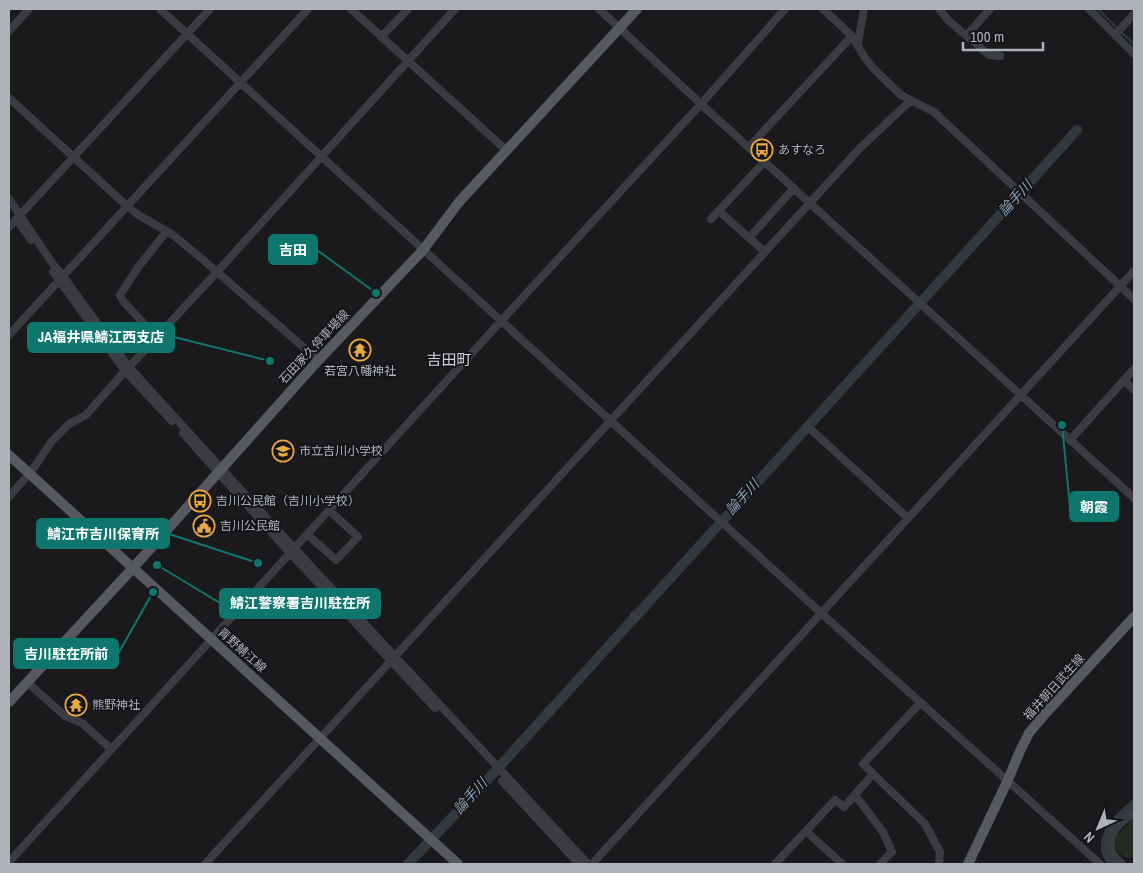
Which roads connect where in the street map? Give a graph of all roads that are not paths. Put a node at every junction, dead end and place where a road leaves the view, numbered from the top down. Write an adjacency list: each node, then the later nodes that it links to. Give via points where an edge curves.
1 (30, 9): 18 (street)
2 (160, 9): 20 (street)
3 (210, 9): 20 (street)
4 (308, 9): 28 (street)
5 (350, 9): 23 (street)
6 (408, 9): 23 (street)
7 (455, 9): 27 (street)
8 (599, 9): 17 (street)
9 (637, 9): 17 (main road, 石田家久停車場線)
10 (785, 9): 31 (street)
11 (823, 9): 22 (street)
12 (864, 9): 24 (street)
13 (939, 9): 21 (street)
14 (990, 9): 21 (street)
15 (1089, 9): 19 (street)
16 (1134, 14): 19 (street)
17 (620, 28): 31 (street); 33 (main road, 石田家久停車場線)
18 (9, 31)
19 (1118, 32): 25 (street)
20 (187, 34): 28 (street); 35 (street)
21 (967, 35): 26 (street, via 989,55)
22 (852, 36): 24 (street); 32 (street)
23 (381, 37): 27 (street)
24 (858, 43): 30 (street, via 875,70)
25 (1134, 54)
26 (1000, 56)
27 (408, 61): 33 (street); 34 (street)
28 (240, 82): 34 (street); 40 (street)
29 (9, 98): 35 (street)
30 (912, 101): 39 (street, via 861,146); 52 (street, via 934,112)
31 (700, 104): 32 (street); 54 (street)
32 (749, 147): 36 (street)
33 (506, 150): 47 (main road, 石田家久停車場線, via 459,202)
34 (321, 156): 47 (street); 50 (street)
35 (74, 158): 40 (street); 42 (street)
36 (765, 161): 37 (street); 41 (street)
37 (794, 188): 39 (street); 46 (street)
38 (9, 199): 42 (street)
39 (810, 202): 48 (street); 62 (street)
40 (127, 206): 45 (street); 51 (street)
41 (719, 211): 43 (street); 46 (street)
42 (18, 218): 44 (street); 51 (street)
43 (712, 219)
44 (9, 227)
45 (167, 231): 50 (street); 56 (street, via 120,295)
46 (749, 238): 48 (street)
47 (423, 250): 54 (street); 57 (main road, 石田家久停車場線)
48 (765, 252): 63 (street)
49 (1134, 270): 52 (street)
50 (217, 272): 56 (street); 57 (street, via 316,358)
51 (61, 278): 55 (street); 58 (street)
52 (1120, 286): 53 (street); 62 (street)
53 (1134, 299)
54 (501, 321): 63 (street); 71 (street)
55 (9, 335)
56 (156, 337): 58 (street)
57 (314, 364): 67 (main road, 石田家久停車場線)
58 (127, 369): 67 (street); 68 (street, via 86,415 69,424 52,441)
59 (1134, 369): 60 (street)
60 (1125, 381): 61 (street); 65 (street)
61 (1134, 390)
62 (1022, 394): 65 (street); 72 (street)
63 (611, 421): 76 (street); 79 (street)
64 (808, 427): 72 (street)
65 (1071, 440): 70 (street)
66 (9, 455): 68 (main road, 青野鯖江線)
67 (220, 471): 74 (street); 75 (main road, 石田家久停車場線)
68 (29, 474): 69 (street); 75 (main road, 青野鯖江線)
69 (9, 497)
70 (1134, 498)
71 (329, 510): 73 (street); 73 (street, via 358,537 336,560)
72 (908, 518): 76 (street)
73 (307, 534): 74 (street)
74 (292, 550): 78 (street); 79 (street)
75 (133, 568): 78 (main road, 青野鯖江線); 80 (main road, 石田家久停車場線)
76 (821, 613): 82 (street); 95 (street)
77 (1134, 617): 86 (main road, 福井朝日武生線, via 1029,733)
78 (211, 639): 83 (main road, 青野鯖江線); 84 (street)
79 (393, 659): 83 (street); 93 (street); 94 (street)
80 (27, 682): 81 (main road, 石田家久停車場線); 84 (street, via 65,716 82,723)
81 (10, 696)
82 (920, 703): 85 (street, via 863,764); 86 (street)
83 (320, 739): 91 (street); 92 (main road, 青野鯖江線)
84 (111, 749): 90 (street)
85 (873, 774): 87 (street); 99 (street, via 925,824 940,852)
86 (1007, 782): 100 (main road, 福井朝日武生線); 101 (street)
87 (855, 796): 89 (street, via 844,808 835,800); 98 (street, via 883,832 892,852)
88 (1134, 814): 102 (street, via 1119,823 1112,836 1112,853)
89 (806, 831): 96 (street); 97 (street)
90 (9, 862)
91 (206, 864)
92 (458, 864)
93 (579, 864)
94 (588, 864)
95 (592, 864)
96 (775, 864)
97 (842, 864)
98 (880, 864)
99 (939, 864)
100 (968, 864)
101 (1100, 864)
102 (1122, 864)

